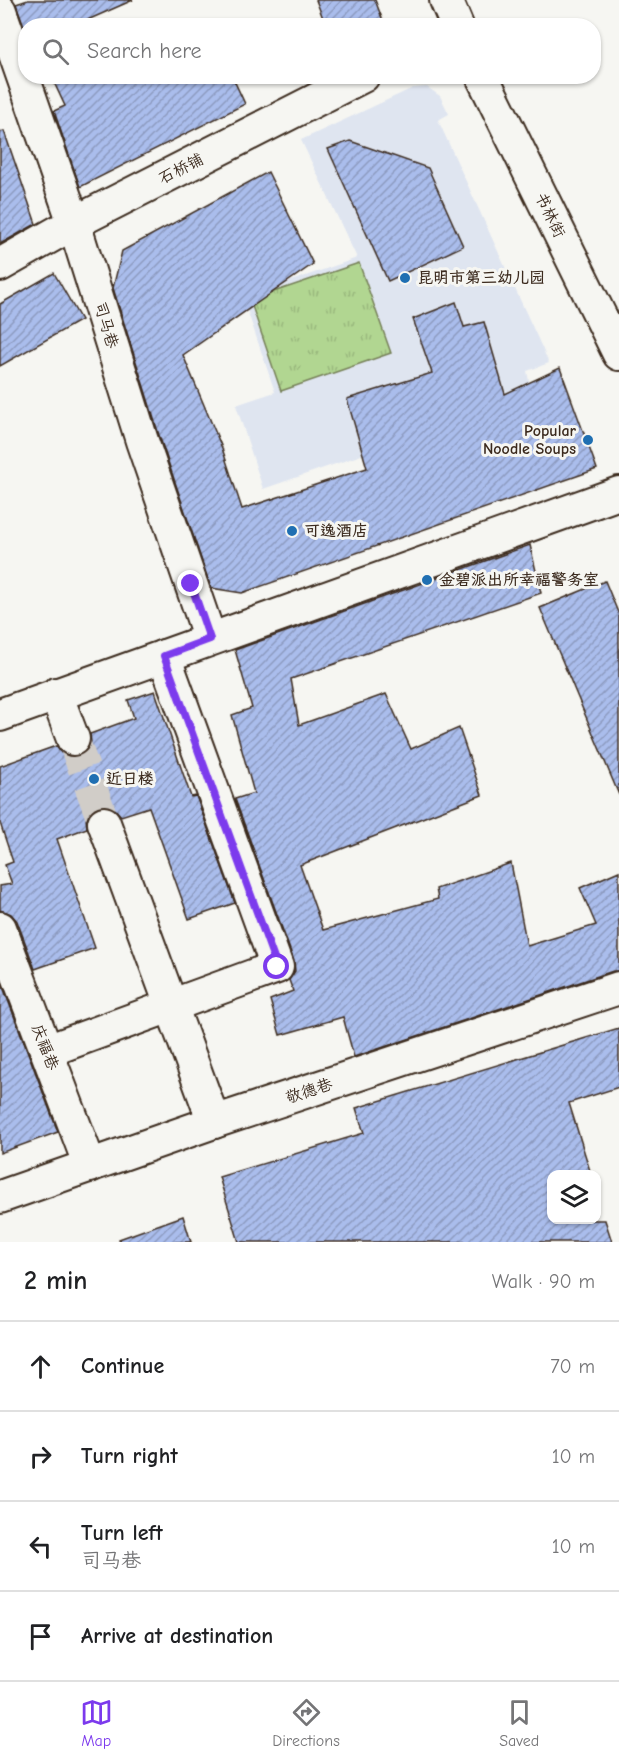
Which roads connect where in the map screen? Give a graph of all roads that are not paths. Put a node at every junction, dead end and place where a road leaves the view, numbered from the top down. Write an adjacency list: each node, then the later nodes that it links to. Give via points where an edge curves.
1 (446, 0): 3 (street)
2 (0, 11): 4 (street, 司马巷)
3 (454, 18)
4 (18, 63)
5 (25, 84): 8 (street, 司马巷)
6 (347, 84): 8 (street, 石桥铺)
7 (486, 84): 10 (street, 书林街)
8 (74, 223): 9 (street, 石桥铺); 12 (street, 司马巷, via 142,441)
9 (0, 265)
10 (619, 354)
11 (619, 492): 12 (street)
12 (210, 639): 13 (street)
13 (164, 656): 14 (street); 20 (street, via 277,967)
14 (56, 694): 15 (street); 16 (street)
15 (0, 715)
16 (73, 740)
17 (104, 822): 20 (street)
18 (0, 928): 21 (street, 庆福巷)
19 (619, 988): 22 (street, 敬德巷)
20 (171, 1006): 21 (street); 22 (street)
21 (47, 1051): 23 (street, 庆福巷)
22 (214, 1122): 23 (street, 敬德巷)
23 (90, 1166): 24 (street, 敬德巷)
24 (0, 1197)

